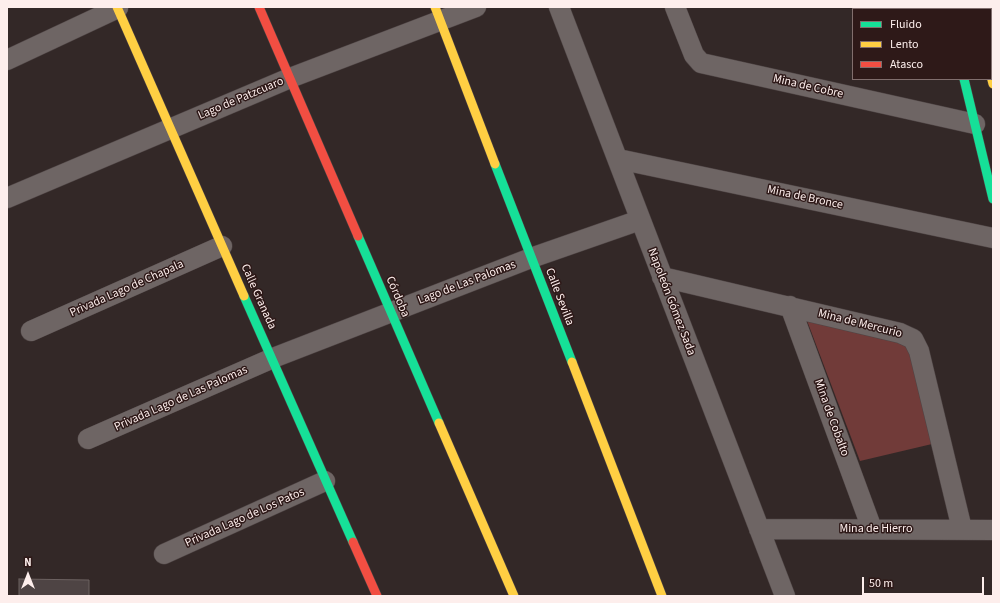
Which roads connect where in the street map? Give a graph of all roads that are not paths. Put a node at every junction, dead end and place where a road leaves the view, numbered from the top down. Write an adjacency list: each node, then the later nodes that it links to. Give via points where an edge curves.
1 (259, 7): 8 (street, Córdoba)
2 (476, 7): 6 (street, Lago de Patzcuaro)
3 (559, 7): 12 (street, Napoleón Gómez Sada)
4 (675, 7): 10 (street, Mina de Cobre, via 694,55 701,63)
5 (118, 8): 7 (street); 11 (street, Calle Granada)
6 (437, 14): 8 (street, Lago de Patzcuaro); 18 (street, Calle Sevilla)
7 (7, 60)
8 (290, 78): 11 (street, Lago de Patzcuaro); 21 (street, Córdoba)
9 (964, 80): 10 (street)
10 (975, 124): 14 (street)
11 (172, 129): 13 (street, Lago de Patzcuaro); 17 (street, Calle Granada)
12 (618, 159): 15 (street, Napoleón Gómez Sada); 16 (street, Mina de Bronce)
13 (7, 198)
14 (993, 199)
15 (640, 220): 18 (street, Lago de Las Palomas); 19 (street, Napoleón Gómez Sada)
16 (993, 238)
17 (222, 246): 22 (street, Privada Lago de Chapala); 23 (street, Calle Granada)
18 (531, 258): 21 (street, Lago de Las Palomas); 33 (street, Calle Sevilla)
19 (662, 277): 20 (street, Mina de Mercurio); 26 (street, Napoleón Gómez Sada)
20 (790, 306): 27 (street, Mina de Cobalto); 28 (street, Mina de Mercurio, via 900,333 913,340 919,351)
21 (391, 312): 23 (street, Lago de Las Palomas); 32 (street, Córdoba)
22 (31, 331)
23 (273, 358): 24 (street, Privada Lago de Las Palomas); 25 (street, Calle Granada)
24 (88, 440)
25 (325, 482): 30 (street, Privada Lago de Los Patos); 31 (street, Calle Granada)
26 (759, 529): 27 (street, Mina de Hierro); 34 (street, Napoleón Gómez Sada)
27 (872, 529): 28 (street, Mina de Hierro)
28 (962, 530): 29 (street, Mina de Hierro)
29 (993, 530)
30 (164, 554)
31 (374, 595)
32 (514, 596)
33 (662, 596)
34 (785, 596)

